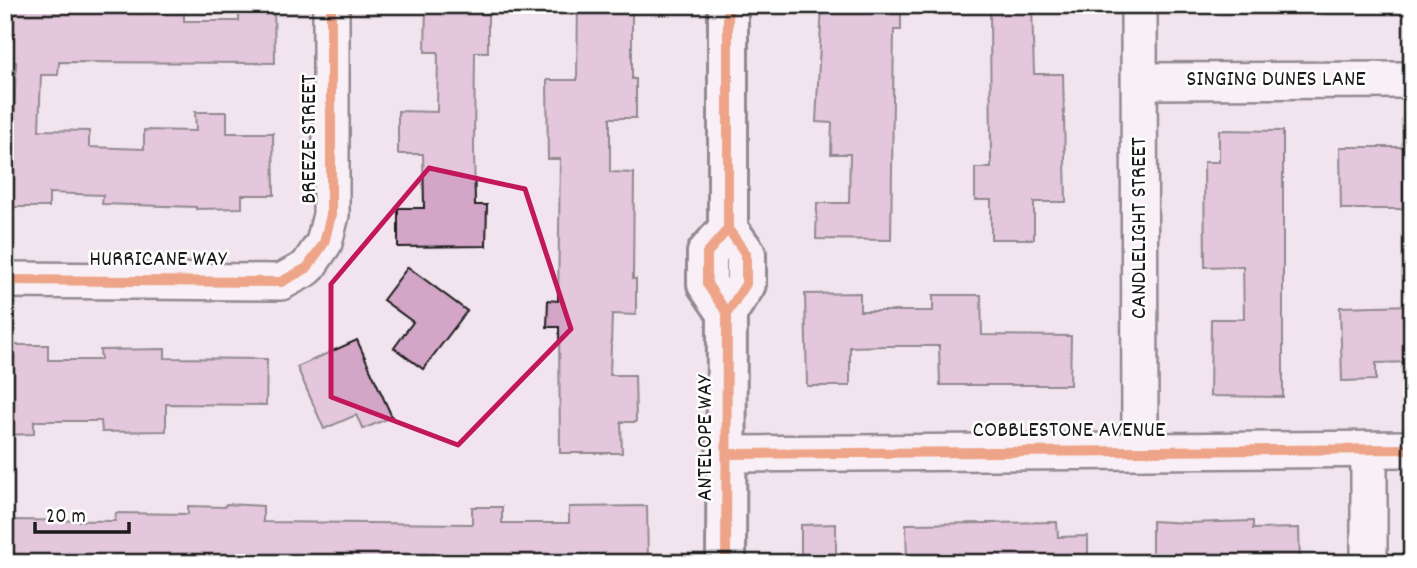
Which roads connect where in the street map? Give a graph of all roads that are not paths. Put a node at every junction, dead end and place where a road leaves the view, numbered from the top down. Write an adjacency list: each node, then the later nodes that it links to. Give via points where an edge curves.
1 (331, 5): 6 (street, BREEZE STREET, via 331,215 324,243)
2 (728, 5): 11 (street, ANTELOPE WAY, via 728,229 707,253 707,284 727,313)
3 (1139, 5): 4 (street, CANDLELIGHT STREET)
4 (1140, 80): 5 (street, SINGING DUNES LANE); 10 (street, CANDLELIGHT STREET)
5 (1412, 80)
6 (307, 268): 7 (street, HURRICANE WAY, via 281,282)
7 (5, 280)
8 (1412, 449): 9 (street, COBBLESTONE AVENUE)
9 (1369, 450): 10 (street, COBBLESTONE AVENUE); 13 (street)
10 (1140, 451): 11 (street, COBBLESTONE AVENUE)
11 (727, 454): 12 (street, ANTELOPE WAY)
12 (726, 563)
13 (1369, 563)

